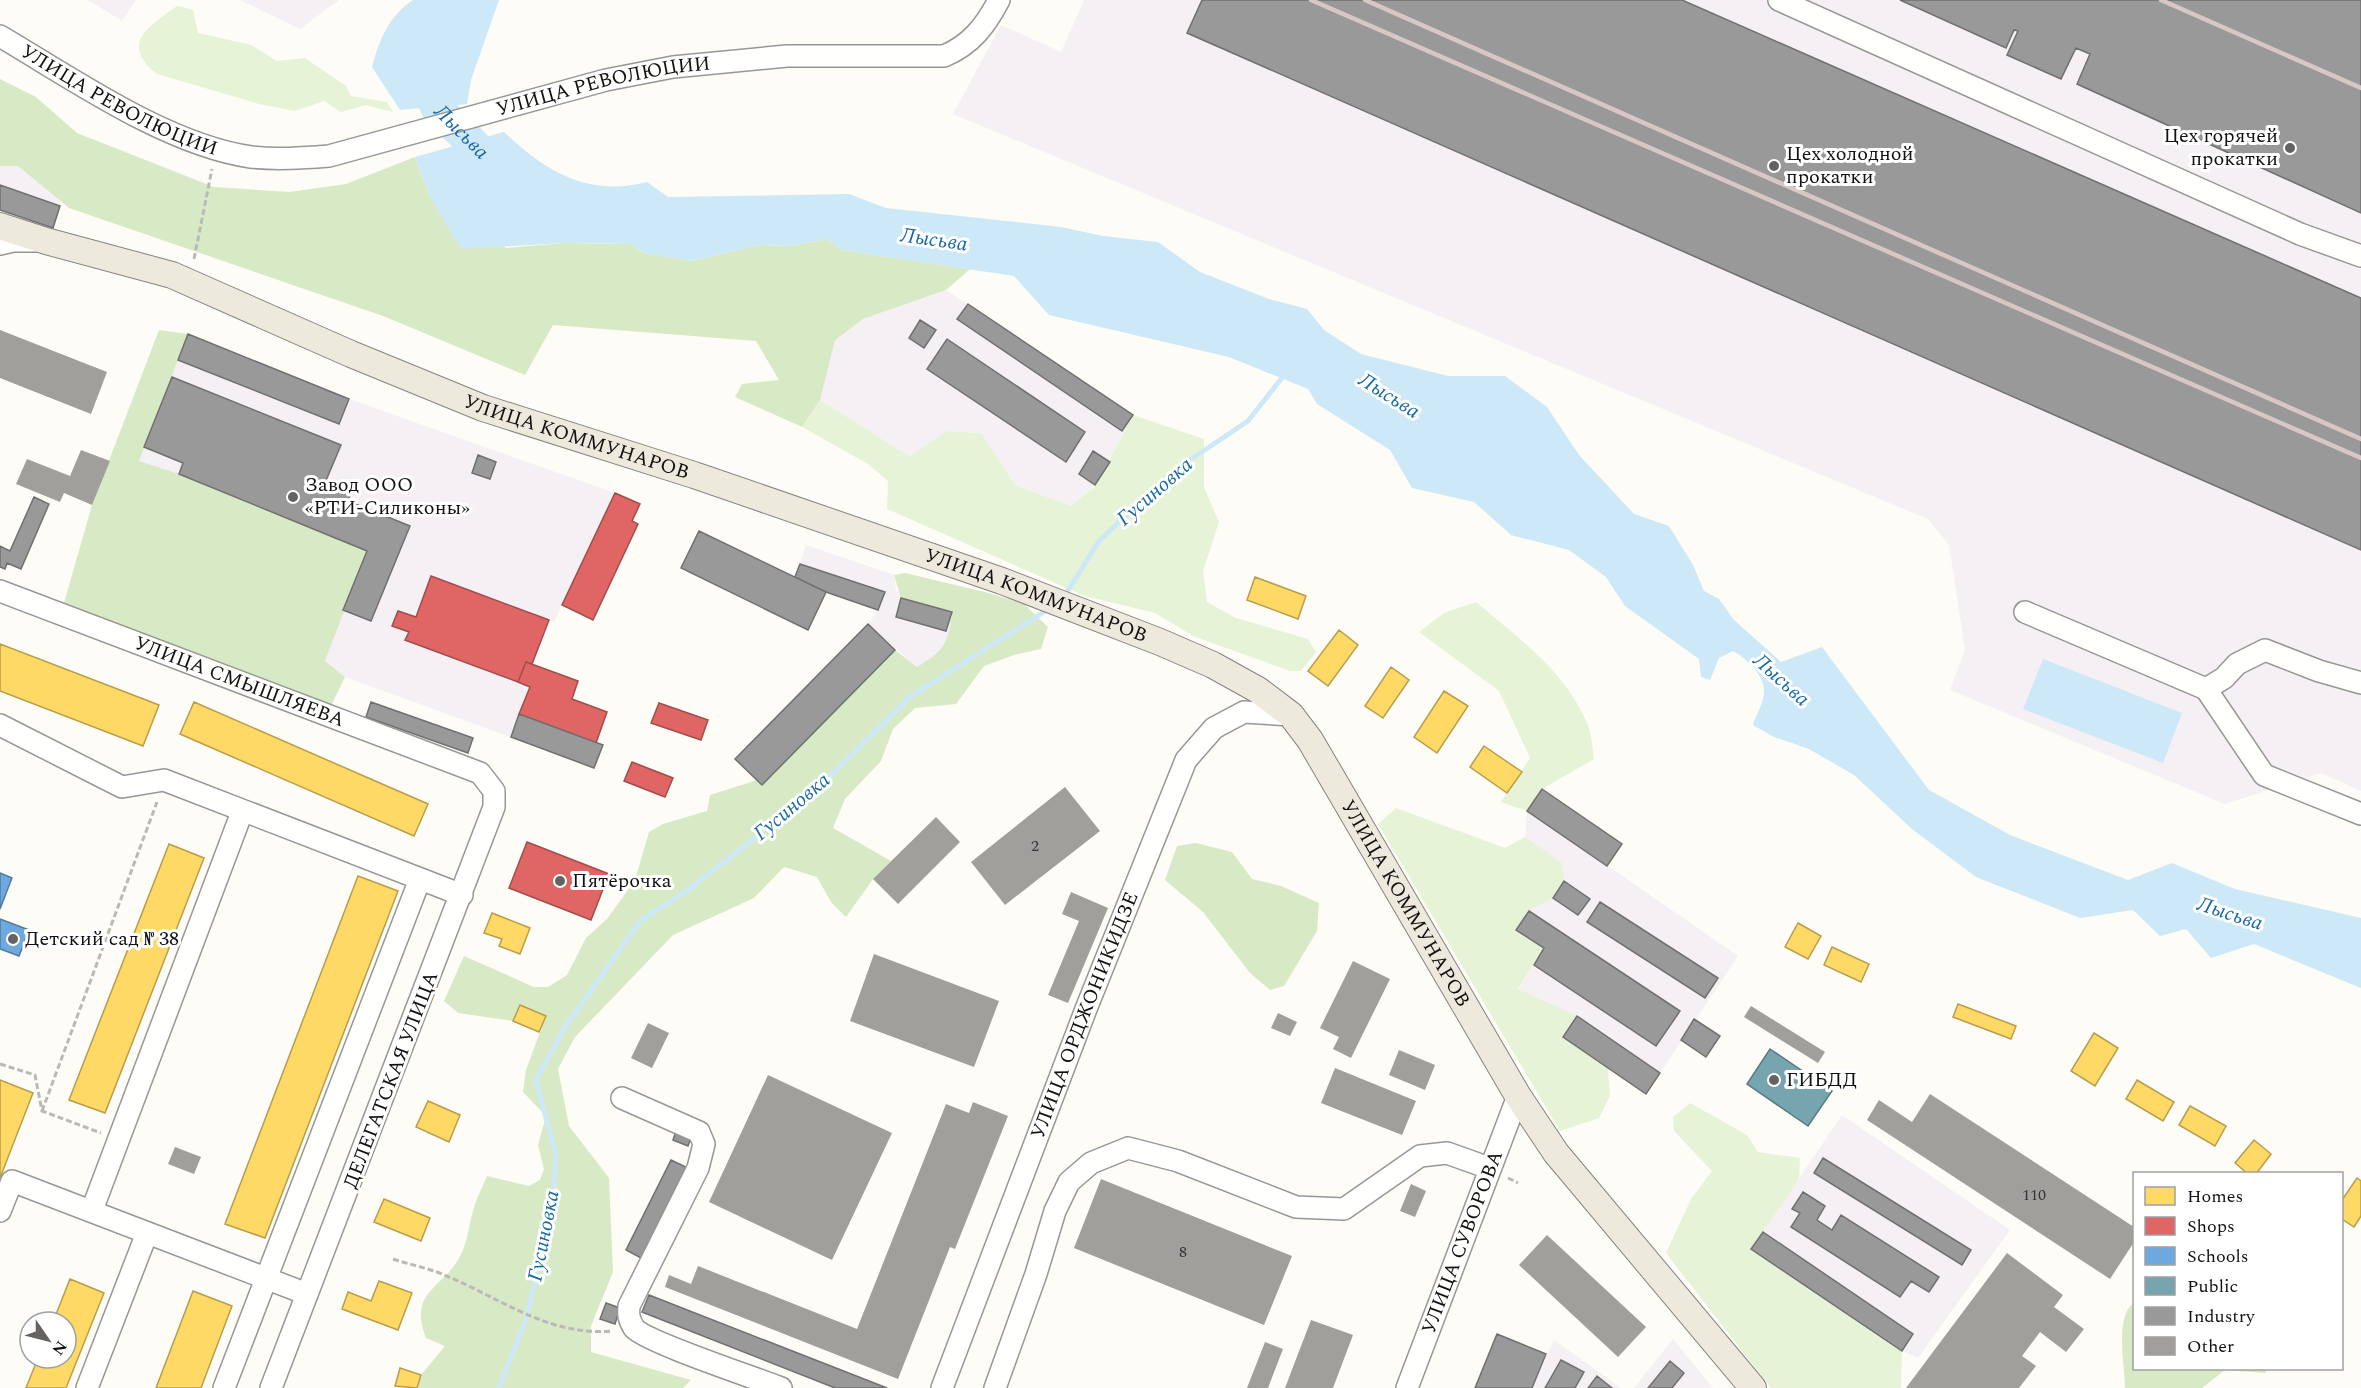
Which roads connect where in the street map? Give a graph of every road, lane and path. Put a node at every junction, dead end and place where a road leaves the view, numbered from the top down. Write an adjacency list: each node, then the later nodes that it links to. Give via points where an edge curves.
1 (999, 0): 3 (street, УЛИЦА РЕВОЛЮЦИИ, via 971,41 944,56 787,56 641,72 329,156 283,159 252,157 198,142 125,109)
2 (1779, 0): 8 (street, via 2300,234)
3 (0, 36)
4 (210, 173): 9 (path)
5 (0, 226): 6 (main road, УЛИЦА КОММУНАРОВ)
6 (46, 241): 7 (street); 14 (main road, УЛИЦА КОММУНАРОВ, via 172,274 483,408 694,475 1002,581 1213,665 1258,690)
7 (0, 244)
8 (2361, 256)
9 (194, 259)
10 (0, 591): 16 (street, УЛИЦА СМЫШЛЯЕВА)
11 (2025, 612): 13 (street)
12 (2361, 682): 13 (street, via 2265,650 2237,664)
13 (2206, 689): 19 (street, via 2264,775)
14 (1291, 716): 23 (main road, УЛИЦА КОММУНАРОВ, via 1310,740); 39 (street, УЛИЦА ОРДЖОНИКИДЗЕ, via 1244,712 1214,728 1186,760)
15 (0, 725): 17 (street, via 122,787)
16 (480, 773): 21 (street, ДЕЛЕГАТСКАЯ УЛИЦА, via 494,791 494,807)
17 (164, 780): 18 (street); 25 (path)
18 (242, 813): 20 (street); 26 (street)
19 (2361, 814)
20 (420, 879): 21 (street); 32 (street)
21 (462, 895): 33 (street, ДЕЛЕГАТСКАЯ УЛИЦА)
22 (0, 1064): 25 (path, via 35,1075)
23 (1518, 1096): 27 (street, УЛИЦА СУВОРОВА); 42 (main road, УЛИЦА КОММУНАРОВ, via 1556,1153)
24 (622, 1098): 34 (street, via 699,1132 704,1144 698,1168 629,1306 628,1316)
25 (42, 1111): 26 (path)
26 (119, 1140): 28 (street)
27 (1489, 1168): 40 (street, via 1447,1153 1420,1156 1344,1209 1296,1207 1178,1161 1128,1148 1091,1163 1069,1182 1055,1211); 41 (street, УЛИЦА СУВОРОВА)
28 (92, 1210): 29 (street, via 12,1180); 30 (street)
29 (0, 1211)
30 (147, 1233): 32 (street); 35 (street)
31 (393, 1260): 34 (path, via 438,1272 552,1326 589,1334)
32 (267, 1278): 33 (street); 36 (street)
33 (307, 1294): 37 (street, ДЕЛЕГАТСКАЯ УЛИЦА)
34 (635, 1329): 38 (street, via 658,1342)
35 (87, 1388)
36 (224, 1388)
37 (271, 1388)
38 (781, 1388)
39 (942, 1388)
40 (995, 1388)
41 (1407, 1388)
42 (1753, 1388)

